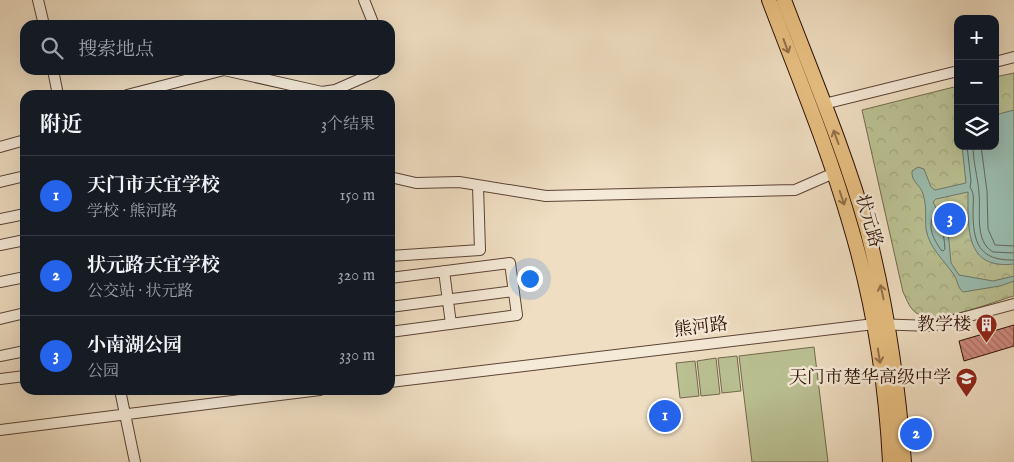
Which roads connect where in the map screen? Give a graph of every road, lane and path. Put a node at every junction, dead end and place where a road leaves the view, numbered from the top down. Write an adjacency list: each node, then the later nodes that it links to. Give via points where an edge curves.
1 (38, 0): 5 (street)
2 (364, 0): 6 (street)
3 (769, 0): 21 (main road, 状元路, one-way to 21)
4 (784, 0): 18 (main road, 状元路)
5 (43, 20)
6 (372, 20)
7 (1014, 57): 8 (street)
8 (999, 61)
9 (954, 72): 18 (street)
10 (54, 75): 14 (street)
11 (205, 75): 15 (street)
12 (247, 75): 16 (street)
13 (369, 75): 17 (street)
14 (57, 90)
15 (146, 90)
16 (318, 90)
17 (332, 90)
18 (824, 104): 42 (main road, 状元路, one-way to 18, via 872,252 859,201)
19 (20, 141): 20 (street)
20 (0, 147)
21 (834, 173): 25 (street, via 795,190 760,192 546,196); 42 (main road, 状元路, one-way to 42)
22 (20, 177): 24 (street)
23 (395, 178): 25 (street, via 416,184 459,182)
24 (0, 182)
25 (478, 186): 30 (street, via 480,250)
26 (20, 215): 27 (street)
27 (0, 219)
28 (20, 241): 29 (street)
29 (0, 245)
30 (395, 256)
31 (444, 271): 32 (street); 35 (street, via 510,263); 36 (street)
32 (395, 277)
33 (20, 279): 34 (street)
34 (0, 282)
35 (514, 291): 36 (street); 41 (street, via 517,315)
36 (448, 299): 38 (street); 41 (street)
37 (1014, 304): 42 (street, 熊河路, via 932,326)
38 (395, 305)
39 (20, 314): 40 (street)
40 (0, 319)
41 (451, 324): 43 (street)
42 (881, 324): 48 (street, 熊河路); 54 (main road, 状元路, one-way to 54); 55 (main road, 状元路, via 896,376)
43 (395, 331)
44 (20, 352): 45 (street)
45 (0, 356)
46 (20, 377): 47 (street)
47 (0, 379)
48 (395, 381)
49 (121, 395): 51 (street)
50 (279, 395): 51 (street)
51 (125, 414): 52 (street); 53 (street)
52 (0, 430)
53 (135, 462)
54 (890, 462)
55 (904, 462)

